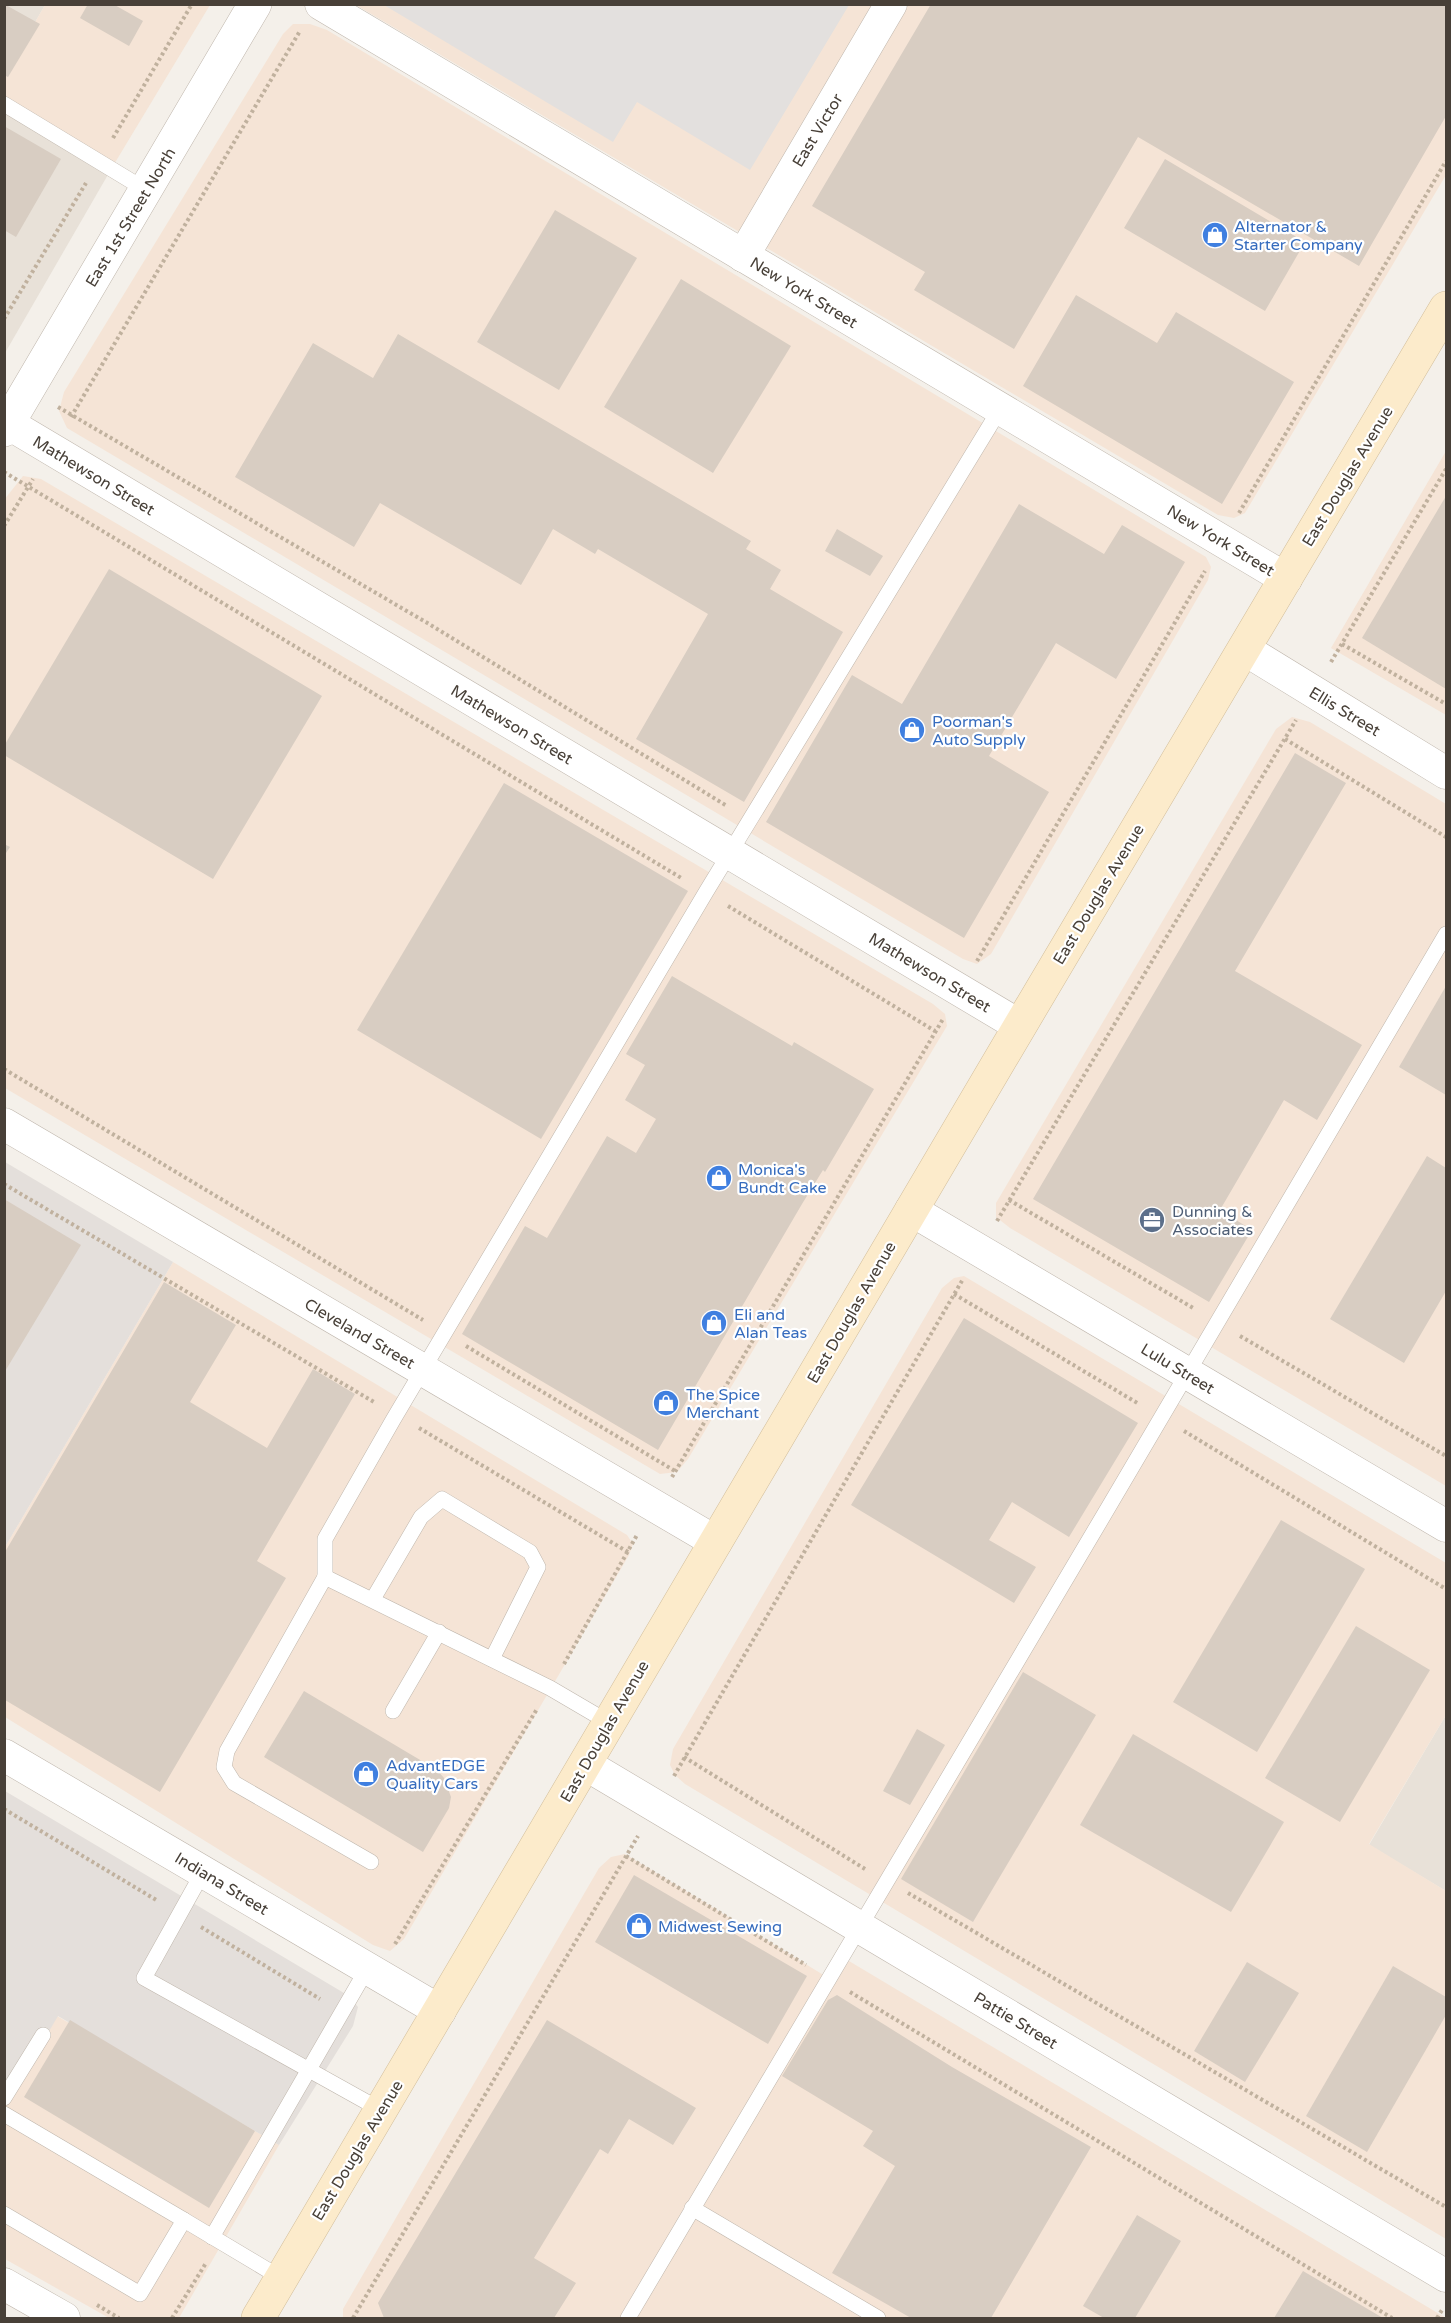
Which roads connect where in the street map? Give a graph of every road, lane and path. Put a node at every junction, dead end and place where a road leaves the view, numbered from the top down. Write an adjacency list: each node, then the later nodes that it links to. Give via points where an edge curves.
1 (255, 4): 6 (street, East 1st Street North)
2 (891, 4): 7 (street, East Victor)
3 (313, 14): 7 (street, New York Street); 11 (path)
4 (4, 104): 6 (lane)
5 (1446, 161): 18 (path)
6 (146, 190): 9 (street, East 1st Street North)
7 (743, 256): 10 (street, New York Street)
8 (1446, 308): 19 (main road, East Douglas Avenue)
9 (28, 389): 11 (path); 12 (street, East 1st Street North)
10 (1000, 409): 18 (street, New York Street); 26 (lane)
11 (72, 415): 13 (path); 26 (path, via 429,624)
12 (6, 425): 13 (street, Mathewson Street)
13 (52, 449): 16 (path); 28 (street, Mathewson Street)
14 (1446, 469): 20 (path)
15 (4, 472): 16 (path)
16 (28, 486): 17 (path); 29 (path)
17 (4, 526)
18 (1222, 541): 19 (street, New York Street); 32 (path)
19 (1286, 579): 21 (main road, East Douglas Avenue)
20 (1342, 644): 22 (path); 23 (path)
21 (1244, 649): 22 (street, Ellis Street); 34 (main road, East Douglas Avenue)
22 (1314, 692): 24 (path); 25 (street, Ellis Street)
23 (1446, 704)
24 (1285, 739): 27 (path); 40 (path)
25 (1446, 772)
26 (749, 820): 28 (lane)
27 (1446, 837)
28 (730, 853): 29 (lane); 33 (street, Mathewson Street)
29 (706, 892): 35 (path); 42 (lane)
30 (1446, 934): 44 (lane)
31 (968, 954): 32 (path)
32 (978, 960): 33 (path)
33 (960, 990): 34 (street, Mathewson Street); 35 (path)
34 (1020, 1026): 39 (main road, East Douglas Avenue)
35 (935, 1031): 47 (path)
36 (4, 1069): 42 (path)
37 (4, 1124): 43 (street, Cleveland Street)
38 (4, 1184): 45 (path)
39 (911, 1210): 40 (street, Lulu Street); 50 (main road, East Douglas Avenue)
40 (979, 1251): 41 (path); 44 (street, Lulu Street)
41 (954, 1294): 46 (path); 61 (path)
42 (444, 1333): 43 (lane); 47 (path)
43 (423, 1370): 45 (lane); 48 (street, Cleveland Street)
44 (1188, 1375): 46 (lane); 49 (street, Lulu Street)
45 (396, 1415): 51 (path); 52 (lane, via 325,1539)
46 (1163, 1419): 53 (path); 67 (lane)
47 (675, 1471): 48 (path)
48 (654, 1506): 50 (street, Cleveland Street); 51 (path)
49 (1446, 1526)
50 (716, 1542): 59 (main road, East Douglas Avenue)
51 (628, 1552): 57 (path)
52 (325, 1576): 54 (lane); 65 (lane, via 228,1751 224,1767 234,1783)
53 (1446, 1589)
54 (373, 1599): 55 (lane); 56 (lane, via 421,1516 442,1499 530,1552 538,1567)
55 (439, 1632): 56 (lane); 58 (lane)
56 (492, 1659): 57 (lane)
57 (550, 1688): 59 (lane); 69 (path)
58 (393, 1711)
59 (608, 1722): 62 (main road, East Douglas Avenue)
60 (4, 1755): 66 (street, Indiana Street)
61 (684, 1757): 63 (path); 67 (path)
62 (585, 1764): 63 (street, Pattie Street); 71 (main road, East Douglas Avenue)
63 (656, 1806): 64 (path); 68 (street, Pattie Street)
64 (626, 1856): 70 (path); 88 (path)
65 (371, 1862)
66 (203, 1872): 69 (street, Indiana Street); 73 (lane, via 144,1977)
67 (886, 1881): 68 (lane); 77 (path)
68 (858, 1926): 70 (lane); 82 (street, Pattie Street)
69 (372, 1971): 71 (street, Indiana Street); 73 (lane)
70 (828, 1978): 78 (lane); 91 (path)
71 (440, 2011): 75 (main road, East Douglas Avenue)
72 (43, 2035): 74 (lane)
73 (308, 2070): 75 (lane); 81 (lane)
74 (6, 2093)
75 (381, 2110): 83 (main road, East Douglas Avenue)
76 (4, 2114): 80 (lane)
77 (1446, 2207)
78 (693, 2208): 89 (lane); 90 (lane)
79 (4, 2214): 80 (lane, via 140,2294)
80 (184, 2220): 81 (lane)
81 (216, 2239): 83 (lane); 86 (path)
82 (1446, 2276)
83 (281, 2278): 87 (main road, East Douglas Avenue)
84 (4, 2284): 85 (street)
85 (64, 2319)
86 (172, 2319)
87 (258, 2319)
88 (352, 2319)
89 (628, 2319)
90 (878, 2319)
91 (1392, 2319)

